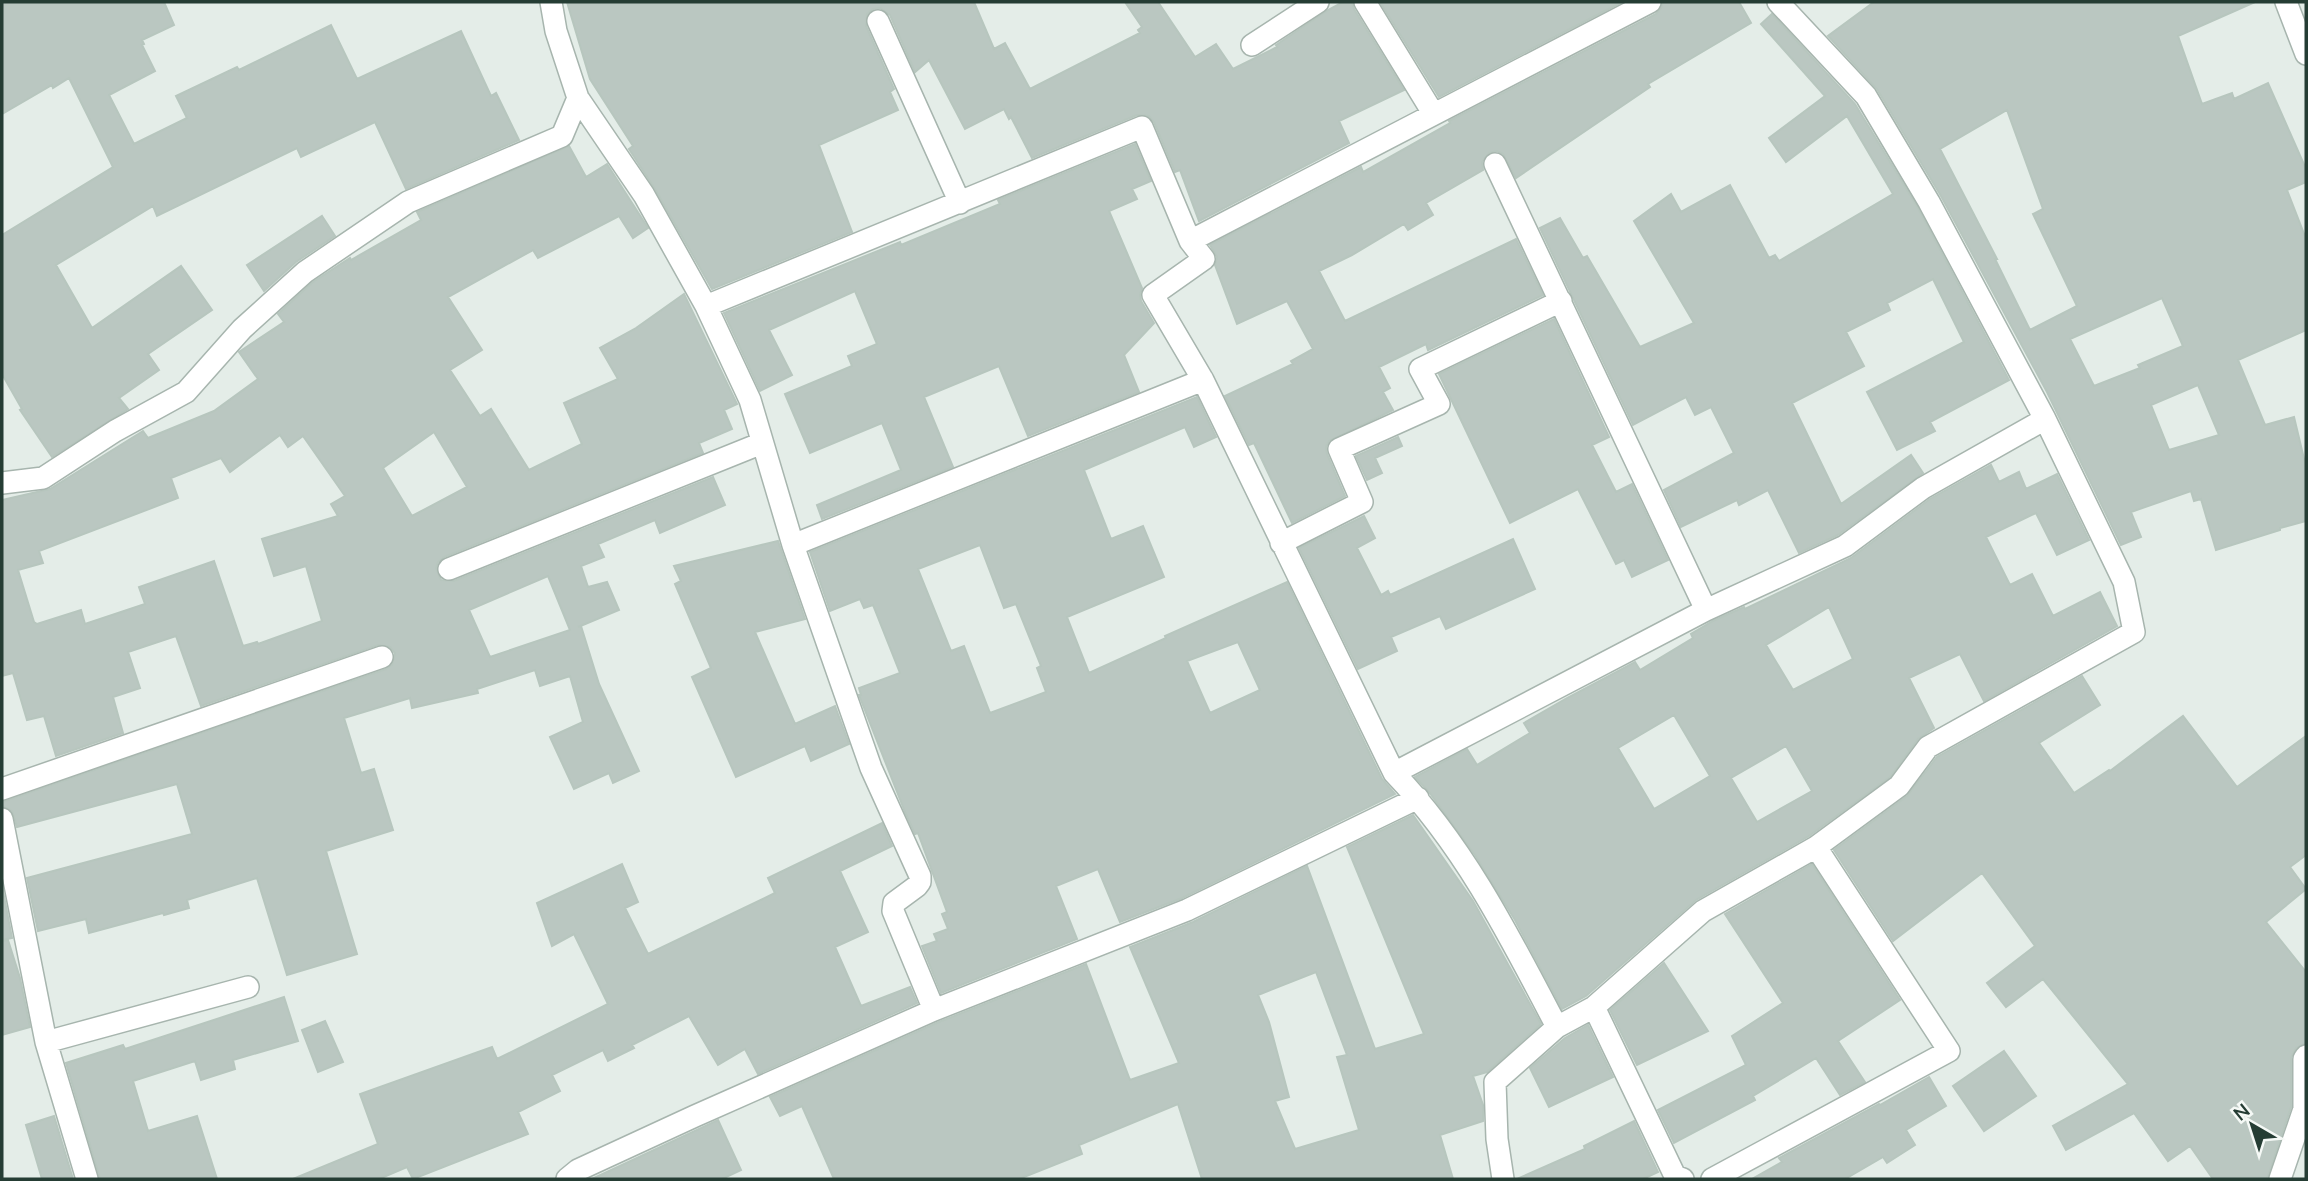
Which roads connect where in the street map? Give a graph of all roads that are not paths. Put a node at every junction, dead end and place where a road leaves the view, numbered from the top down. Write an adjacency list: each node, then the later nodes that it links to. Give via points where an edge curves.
1 (551, 2): 10 (street)
2 (1318, 2): 8 (street)
3 (1365, 2): 11 (street)
4 (1650, 2): 11 (street)
5 (1778, 2): 18 (street, via 1866,96 1929,202)
6 (2286, 2): 9 (street)
7 (878, 21): 13 (street)
8 (1252, 45)
9 (2306, 54)
10 (578, 98): 16 (street, via 644,195); 20 (street, via 562,136 408,202 306,272 242,329 186,393 115,431 43,478)
11 (1433, 113): 14 (street)
12 (1495, 164): 15 (street)
13 (960, 203): 14 (street, via 1142,127); 16 (street)
14 (1190, 241): 17 (street, via 1204,260 1153,295)
15 (1561, 300): 21 (street, via 1420,369 1439,404 1339,449 1362,502); 24 (street)
16 (706, 306): 19 (street, via 750,400)
17 (1203, 380): 21 (street); 22 (street)
18 (2045, 419): 24 (street, via 1923,488 1845,546); 30 (street, via 2124,582 2134,632 1928,747 1899,786)
19 (762, 443): 22 (street); 23 (street)
20 (2, 483)
21 (1281, 543): 26 (street)
22 (793, 545): 33 (street, via 871,768 920,876 917,886 894,903 893,911)
23 (449, 569)
24 (1706, 610): 26 (street)
25 (382, 657): 27 (street)
26 (1394, 773): 28 (street)
27 (2, 789)
28 (1418, 798): 33 (street, via 1187,910); 34 (street, via 1454,844 1503,922)
29 (2, 825): 35 (street)
30 (1816, 847): 32 (street, via 1703,911); 41 (street, via 1949,1051)
31 (248, 987): 35 (street)
32 (1594, 1007): 34 (street); 40 (street, via 1675,1176)
33 (934, 1010): 38 (street, via 695,1116)
34 (1557, 1027): 39 (street, via 1495,1082)
35 (46, 1042): 37 (street)
36 (2306, 1056): 42 (street, via 2304,1109)
37 (87, 1179)
38 (567, 1179)
39 (1503, 1179)
40 (1683, 1179)
41 (1712, 1179)
42 (2280, 1179)

